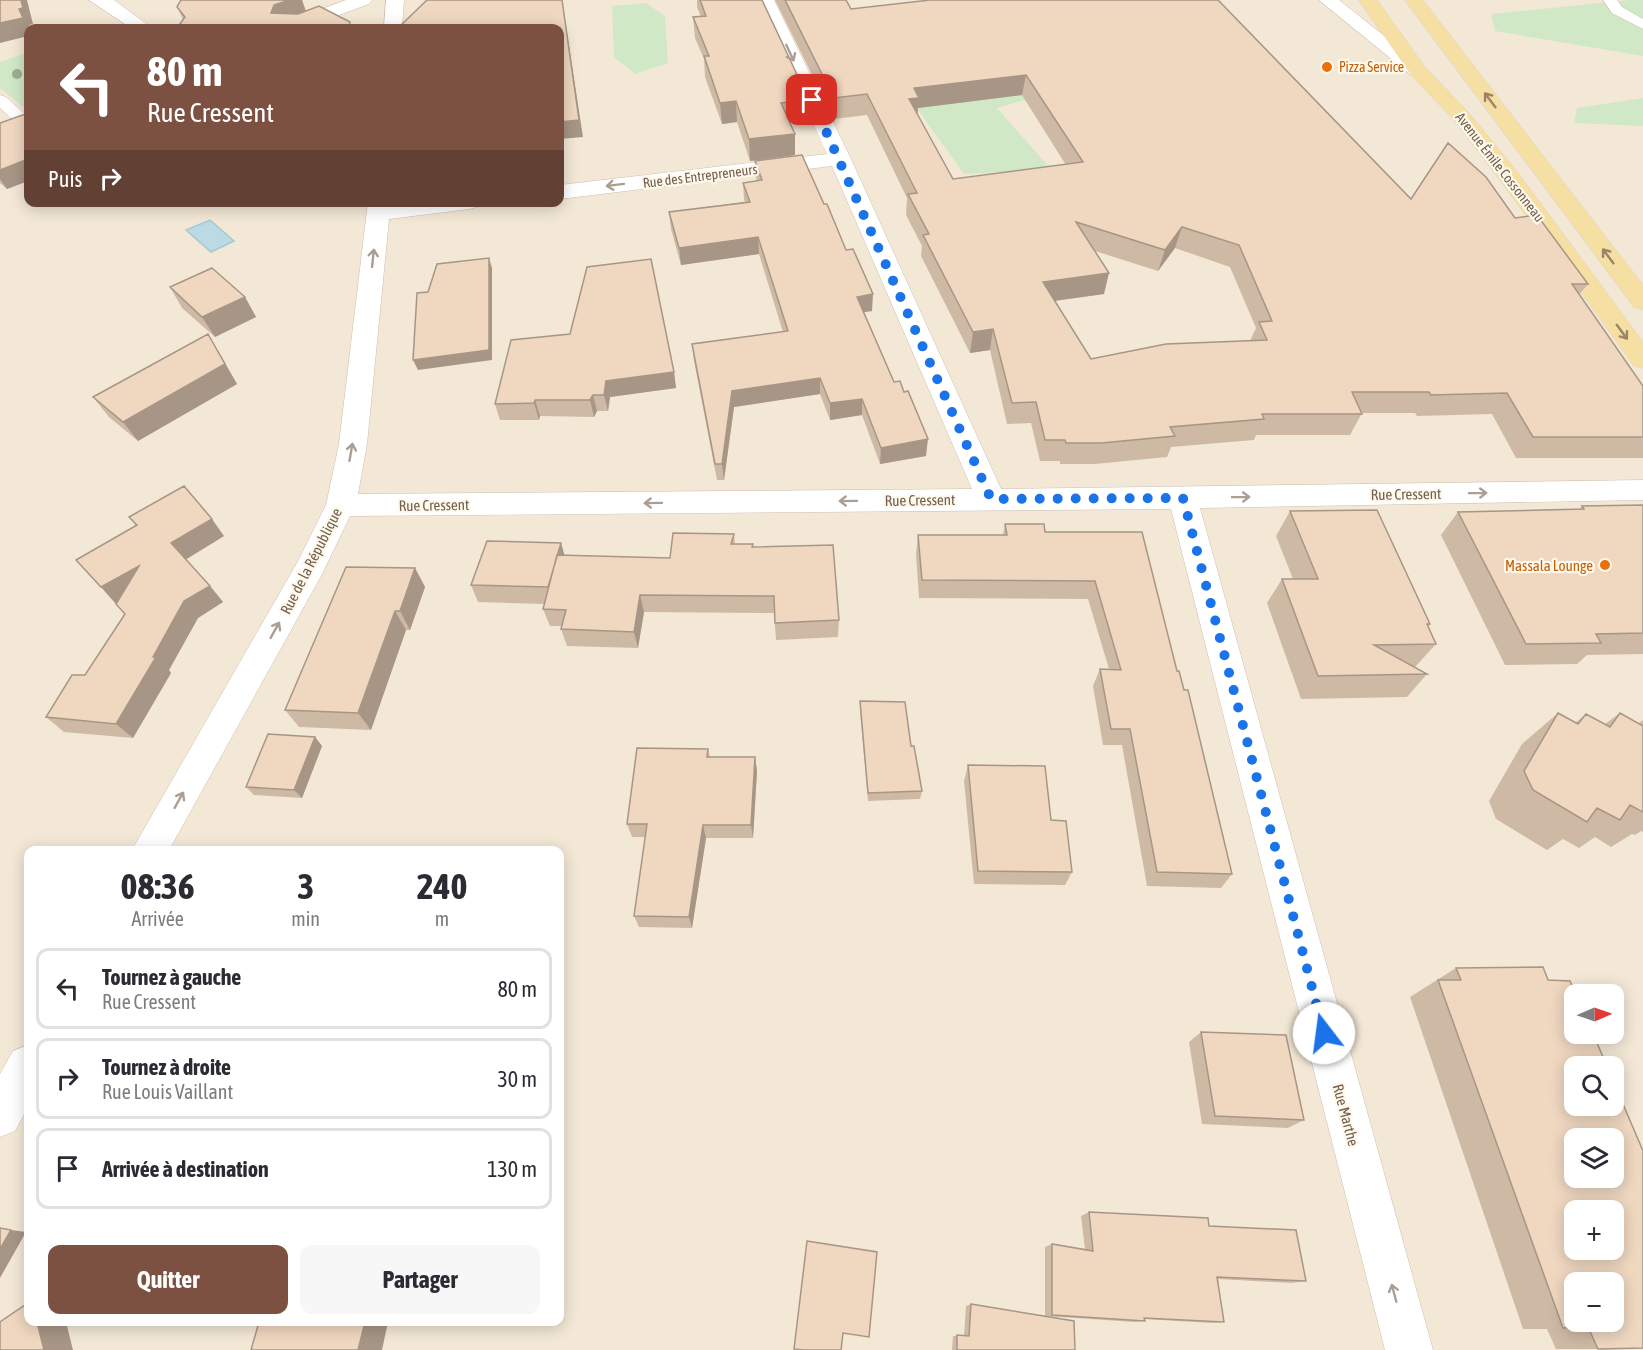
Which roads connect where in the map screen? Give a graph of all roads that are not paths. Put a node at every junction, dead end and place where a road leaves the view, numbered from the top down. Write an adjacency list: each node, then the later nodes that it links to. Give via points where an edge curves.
1 (98, 0): 9 (street)
2 (363, 0): 10 (street)
3 (395, 0): 11 (street)
4 (765, 0): 16 (street, one-way to 16)
5 (1328, 0): 13 (street, Avenue Émile Cossonneau)
6 (1368, 0): 13 (main road)
7 (1414, 0): 20 (main road, one-way to 7)
8 (1610, 0): 12 (lane, via 1617,10)
9 (137, 24)
10 (299, 24)
11 (393, 24)
12 (1643, 25)
13 (1418, 71): 21 (main road, Avenue Émile Cossonneau, one-way to 21, via 1462,117 1511,179)
14 (0, 100): 15 (lane)
15 (15, 127)
16 (840, 159): 17 (street, Rue des Entrepreneurs, one-way to 17); 24 (street)
17 (564, 192)
18 (393, 207): 19 (street)
19 (378, 208): 25 (street, Rue de la République, one-way to 19, via 352,444)
20 (1643, 302)
21 (1643, 360)
22 (1643, 490): 23 (street, Rue Cressent, one-way to 22)
23 (1183, 498): 24 (street, Rue Cressent); 29 (street, Rue Marthe, one-way to 23)
24 (991, 499): 25 (street, Rue Cressent, one-way to 25)
25 (341, 505): 26 (street, Rue de la République, one-way to 25, via 310,568)
26 (152, 846)
27 (24, 1073): 28 (street)
28 (0, 1116)
29 (1409, 1350)

